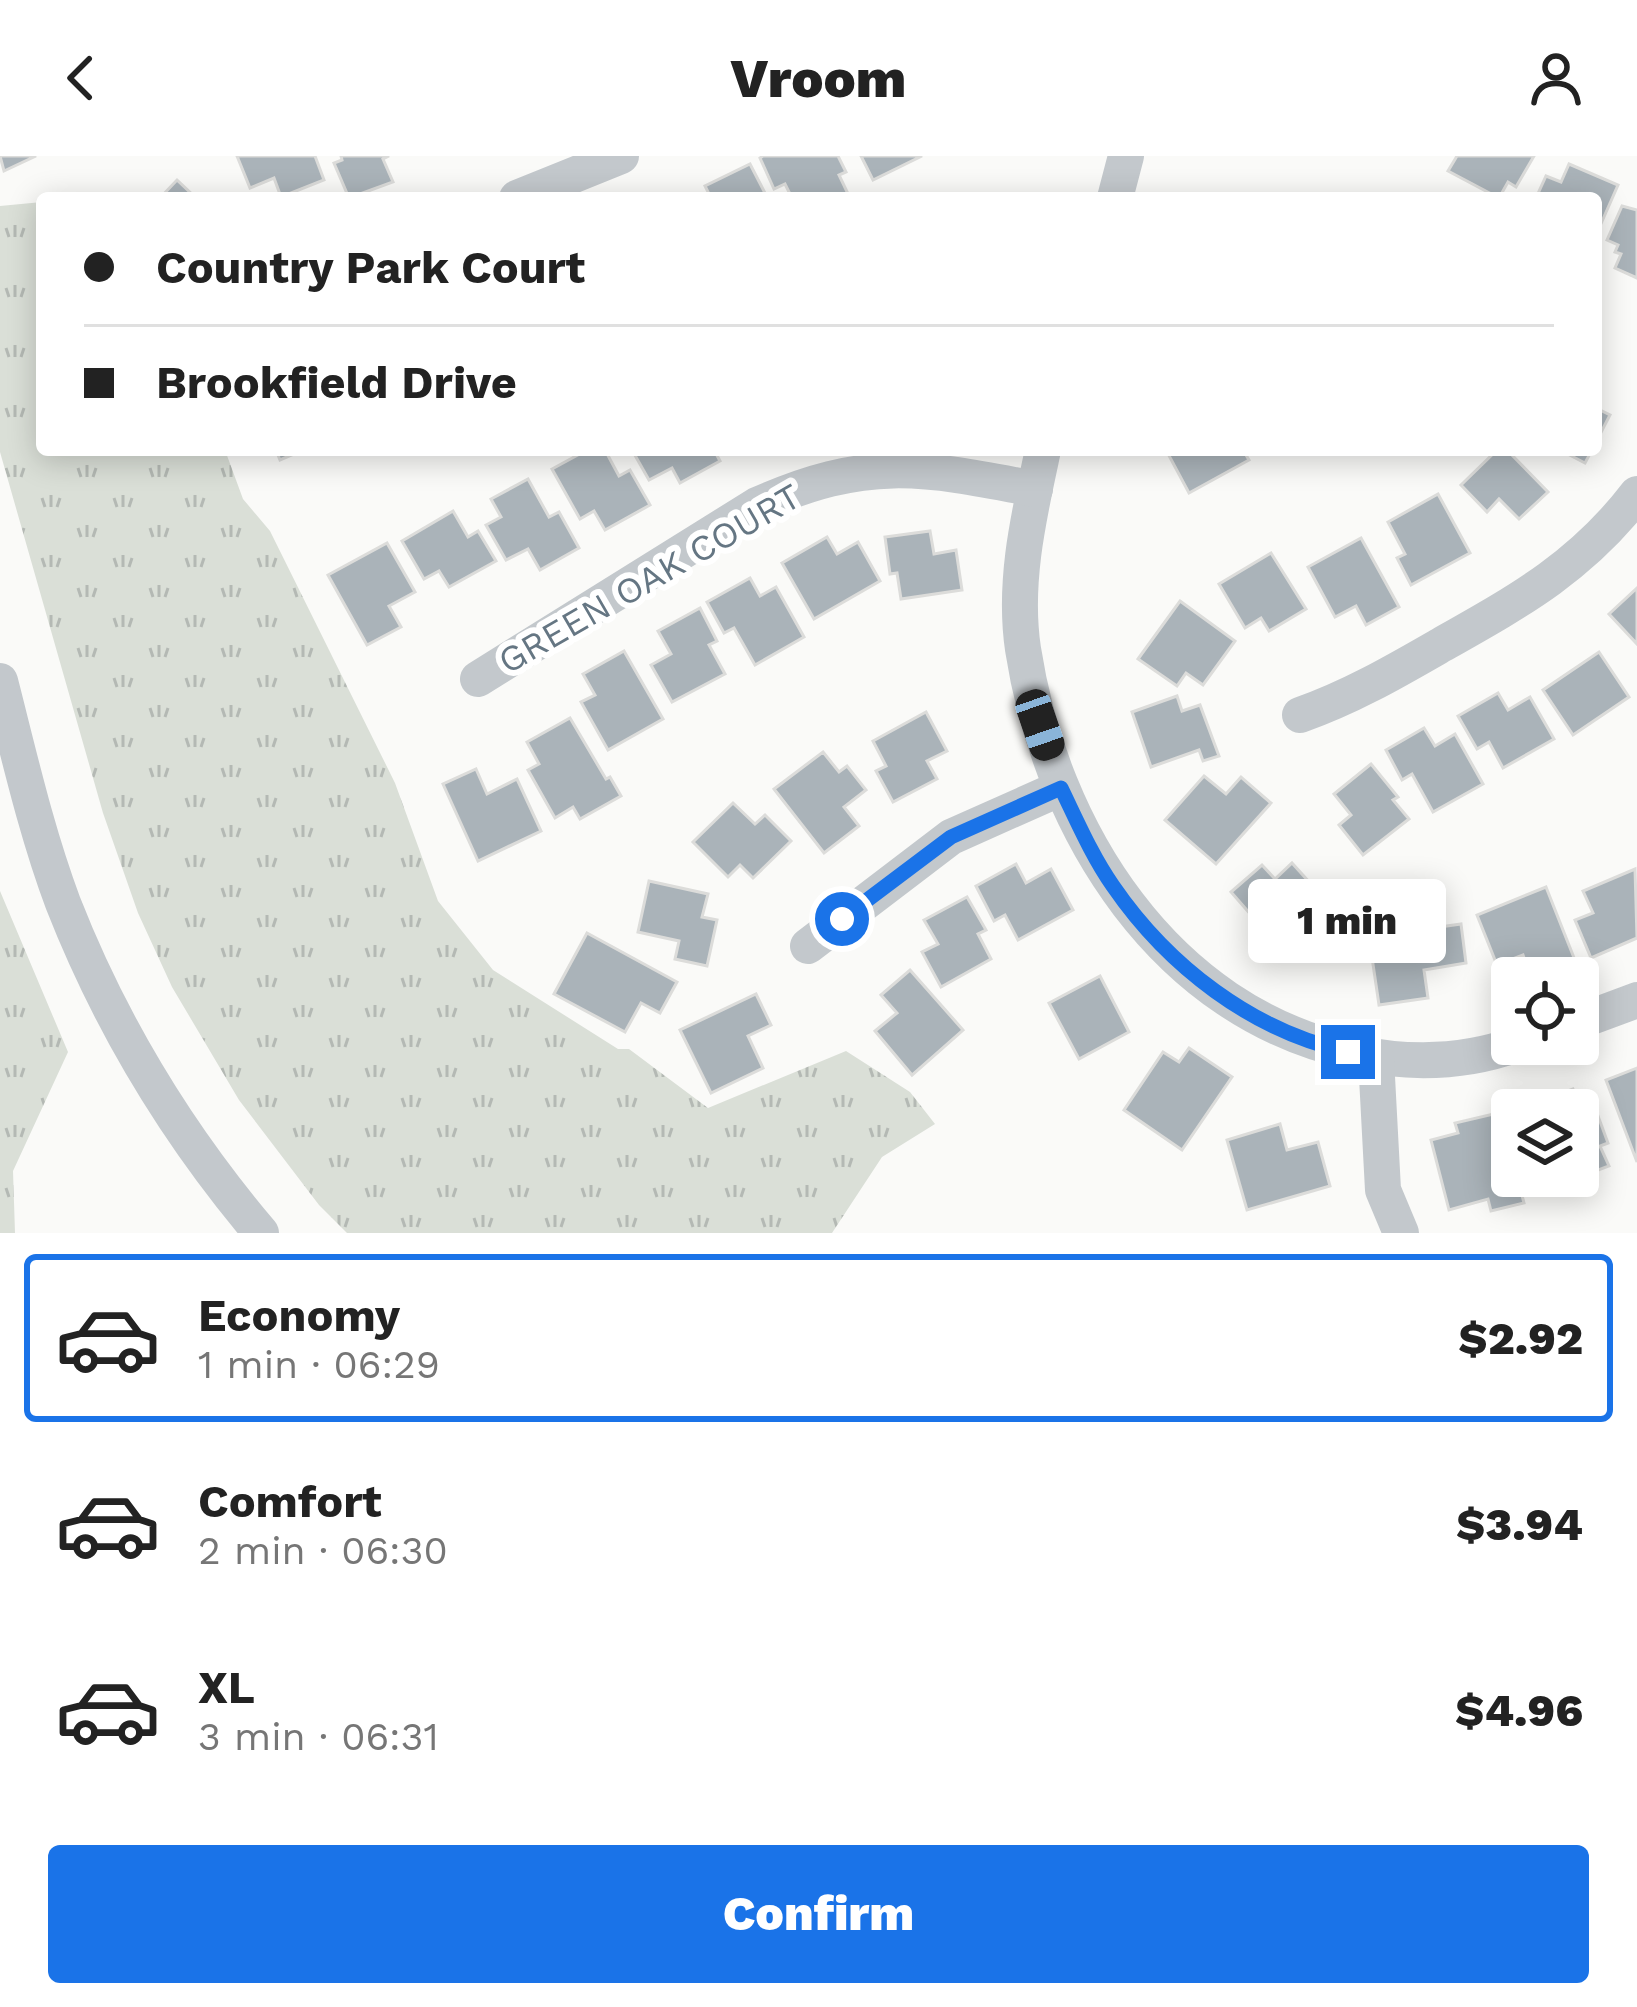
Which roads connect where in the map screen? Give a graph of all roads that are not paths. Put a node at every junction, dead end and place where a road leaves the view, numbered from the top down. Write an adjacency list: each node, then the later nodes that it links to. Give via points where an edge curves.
1 (621, 156): 3 (street)
2 (1126, 156): 4 (street)
3 (532, 192)
4 (1117, 192)
5 (1042, 456): 6 (street)
6 (1035, 489): 8 (street, GREEN OAK COURT, via 907,467 805,484); 11 (street, via 1021,570 1023,646)
7 (1637, 494): 10 (street, via 1538,590 1348,698)
8 (478, 679)
9 (0, 681): 17 (street, via 39,833 98,984 161,1098)
10 (1300, 715)
11 (1061, 788): 12 (street, via 951,837); 16 (street, via 1113,887 1213,991 1281,1030)
12 (808, 946)
13 (1637, 1000): 14 (street)
14 (1599, 1014)
15 (1491, 1053): 16 (street)
16 (1376, 1058): 18 (street, via 1383,1190)
17 (261, 1233)
18 (1401, 1233)

